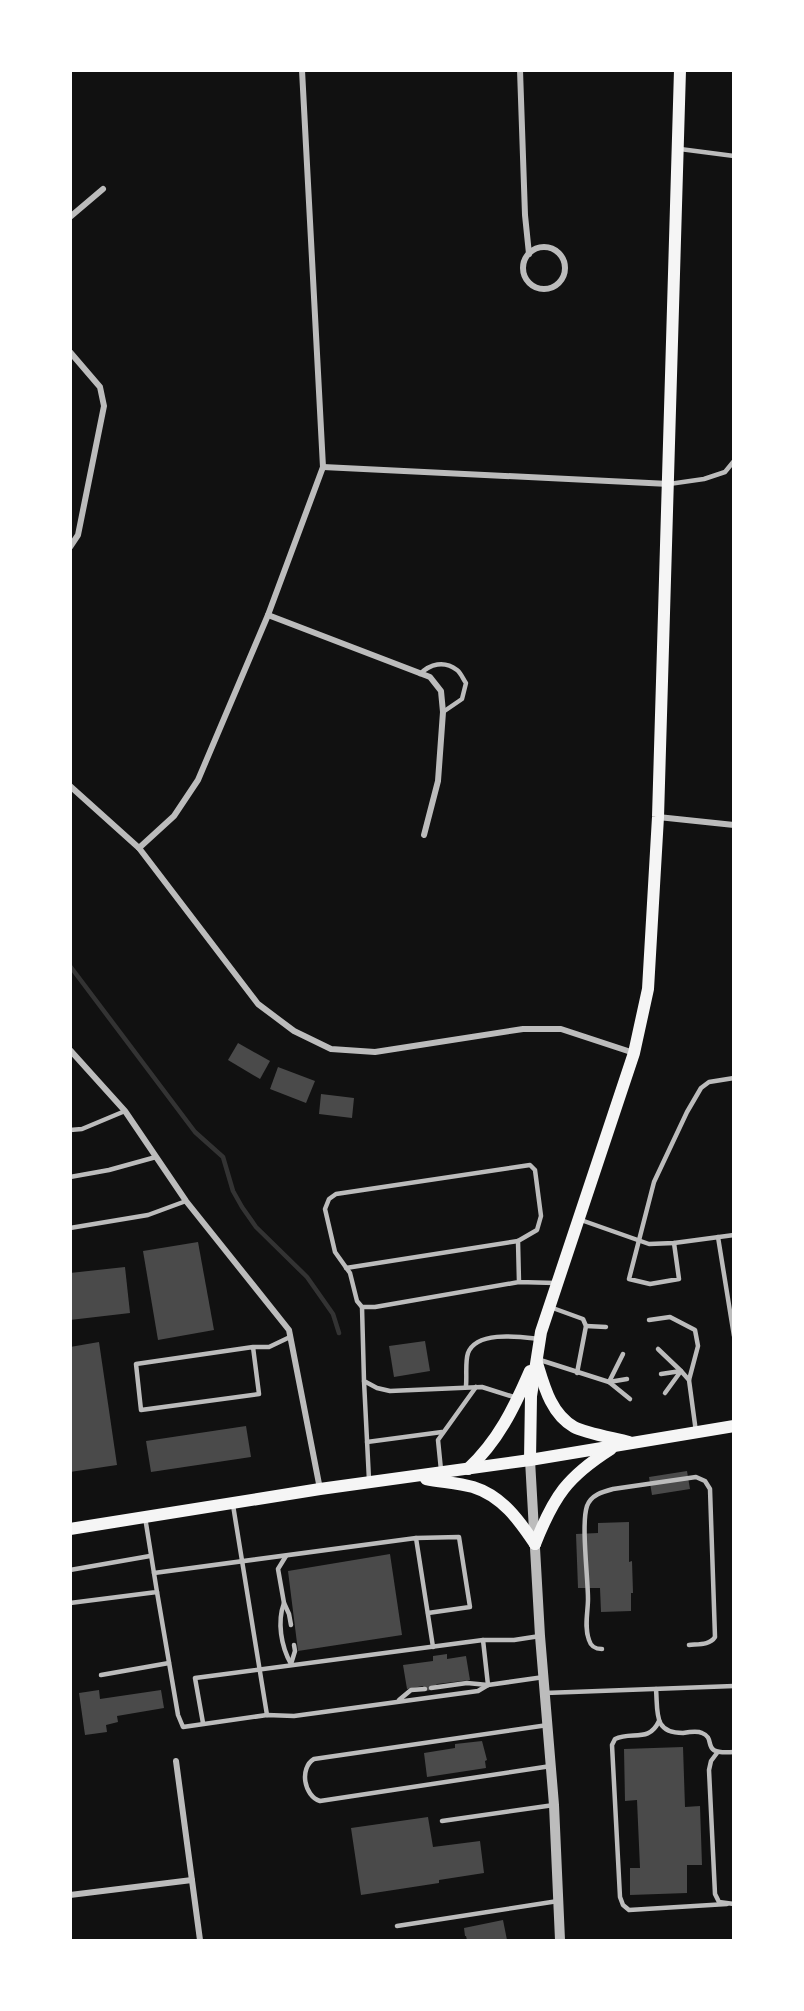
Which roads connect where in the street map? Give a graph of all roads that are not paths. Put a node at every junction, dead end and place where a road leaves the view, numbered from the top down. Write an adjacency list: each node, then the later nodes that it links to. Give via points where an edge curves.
1 (302, 70): 11 (street)
2 (520, 70): 8 (street)
3 (680, 70): 4 (main road)
4 (677, 149): 5 (lane); 12 (main road)
5 (734, 156)
6 (103, 189): 7 (street)
7 (70, 217)
8 (530, 254): 8 (street, via 524,273 531,284 545,289 562,279 565,266 560,254 548,248)
9 (70, 352): 13 (street, via 100,387 104,406 78,535)
10 (734, 460): 12 (lane, via 724,472 714,476)
11 (323, 467): 12 (street); 14 (street)
12 (669, 484): 18 (main road)
13 (70, 547)
14 (268, 615): 15 (street); 21 (street, via 198,780 174,816)
15 (420, 674): 16 (street, via 430,677 441,691); 16 (lane, via 428,666 442,664 458,670 466,683 462,699)
16 (443, 712): 20 (street, via 438,781)
17 (70, 786): 21 (street)
18 (658, 817): 19 (street); 23 (main road, via 648,989)
19 (734, 825)
20 (424, 836)
21 (139, 848): 23 (street, via 258,1004 294,1032 332,1049 375,1052 523,1029 561,1029)
22 (70, 1050): 25 (street)
23 (634, 1053): 30 (main road)
24 (734, 1078): 34 (lane, via 709,1082 701,1088 654,1182)
25 (125, 1112): 26 (lane); 27 (street)
26 (70, 1130)
27 (156, 1157): 28 (lane); 29 (street)
28 (70, 1177)
29 (186, 1201): 31 (lane, via 148,1215); 46 (street, via 289,1330)
30 (578, 1219): 34 (lane); 39 (main road)
31 (70, 1228)
32 (734, 1235): 33 (lane)
33 (718, 1237): 36 (lane); 45 (lane)
34 (639, 1240): 36 (lane, via 650,1244); 36 (lane, via 629,1278 650,1284 679,1279)
35 (518, 1241): 37 (lane); 37 (lane, via 537,1230 541,1216 535,1170 530,1165 336,1194 329,1199 326,1209 335,1252); 38 (lane)
36 (674, 1243)
37 (346, 1268): 41 (lane)
38 (519, 1282): 39 (lane); 41 (lane)
39 (557, 1283): 40 (main road)
40 (550, 1306): 43 (lane, via 583,1319); 47 (main road)
41 (362, 1307): 57 (lane)
42 (649, 1320): 56 (lane, via 670,1317 695,1330 698,1346)
43 (586, 1326): 44 (lane); 53 (lane)
44 (606, 1327)
45 (734, 1336)
46 (290, 1337): 48 (lane, via 269,1347); 75 (street)
47 (540, 1339): 51 (main road); 59 (lane, via 508,1336 473,1345 468,1353)
48 (253, 1347): 48 (lane, via 259,1394 141,1410 136,1364)
49 (658, 1349): 52 (lane)
50 (623, 1354): 58 (lane)
51 (536, 1359): 53 (lane); 62 (main road); 68 (main road, via 558,1414 574,1427); 70 (main road, via 531,1396)
52 (681, 1371): 54 (lane); 56 (lane); 61 (lane)
53 (577, 1373): 58 (lane)
54 (661, 1374)
55 (627, 1379): 58 (lane)
56 (689, 1380): 66 (lane)
57 (364, 1381): 59 (lane, via 390,1391); 67 (lane)
58 (609, 1382): 63 (lane)
59 (466, 1386): 60 (lane)
60 (476, 1387): 62 (lane); 65 (lane)
61 (665, 1393)
62 (518, 1398): 71 (main road, via 486,1452)
63 (630, 1399)
64 (734, 1426): 66 (main road)
65 (442, 1432): 67 (lane); 72 (lane, via 437,1444)
66 (696, 1432): 68 (main road)
67 (367, 1442): 74 (lane)
68 (633, 1443): 69 (main road)
69 (617, 1446): 70 (main road); 80 (main road, via 585,1466 562,1489)
70 (531, 1460): 71 (main road); 80 (street)
71 (467, 1469): 72 (main road)
72 (442, 1473): 73 (main road)
73 (413, 1477): 74 (main road); 80 (main road, via 474,1488 501,1501)
74 (369, 1482): 75 (main road)
75 (320, 1489): 76 (main road)
76 (232, 1503): 77 (main road); 83 (lane)
77 (145, 1517): 78 (main road); 81 (lane)
78 (70, 1529)
79 (417, 1538): 82 (lane); 89 (lane); 89 (lane, via 459,1536 470,1608)
80 (535, 1544): 91 (street)
81 (150, 1556): 84 (lane); 85 (lane)
82 (286, 1556): 83 (lane); 88 (lane, via 278,1569)
83 (242, 1561): 85 (lane); 99 (lane)
84 (70, 1570)
85 (154, 1574): 86 (lane)
86 (157, 1592): 87 (lane); 97 (lane)
87 (70, 1603)
88 (284, 1603): 90 (lane); 98 (lane, via 279,1616 285,1653)
89 (428, 1613): 95 (lane)
90 (291, 1626)
91 (540, 1636): 92 (lane); 101 (street)
92 (483, 1640): 95 (lane); 102 (lane)
93 (294, 1645): 98 (lane)
94 (689, 1645): 96 (lane, via 715,1637 711,1496 705,1481 696,1478 613,1489 591,1499 585,1517 586,1632 593,1647)
95 (433, 1647): 98 (lane)
96 (602, 1649)
97 (169, 1663): 100 (lane); 109 (lane, via 183,1727)
98 (291, 1664): 99 (lane)
99 (259, 1669): 107 (lane); 109 (lane, via 195,1678)
100 (101, 1675)
101 (544, 1677): 102 (lane); 105 (street)
102 (488, 1685): 106 (lane, via 478,1691); 106 (lane, via 467,1683 411,1690)
103 (734, 1686): 104 (lane)
104 (656, 1689): 105 (lane); 108 (lane)
105 (545, 1693): 110 (street)
106 (397, 1701): 107 (lane, via 294,1716)
107 (267, 1715): 109 (lane)
108 (659, 1721): 112 (lane, via 663,1729 673,1733 702,1732); 120 (lane, via 648,1735 621,1736 612,1745 623,1905 629,1910)
109 (203, 1723)
110 (548, 1725): 114 (street); 114 (lane, via 314,1759 308,1762 305,1776 309,1793 320,1801)
111 (734, 1752): 112 (lane)
112 (717, 1753): 120 (lane, via 709,1770 715,1894 719,1902)
113 (176, 1761): 117 (street)
114 (551, 1766): 115 (street)
115 (554, 1805): 116 (lane); 119 (street)
116 (442, 1821)
117 (192, 1880): 118 (street); 122 (street)
118 (70, 1895)
119 (558, 1901): 121 (lane); 123 (street)
120 (730, 1904)
121 (397, 1926)
122 (200, 1941)
123 (560, 1941)

